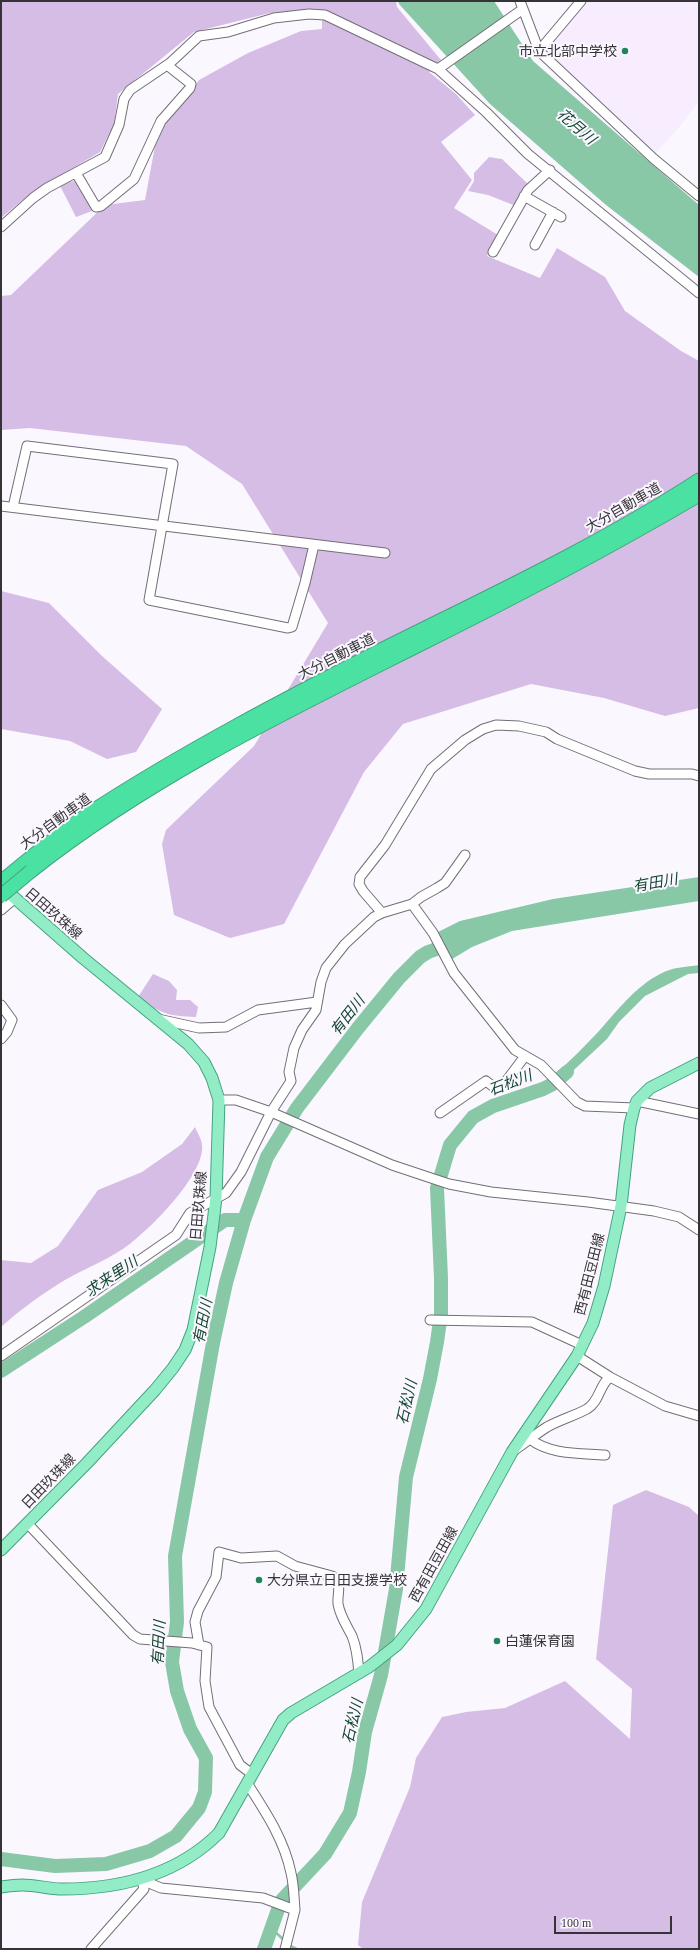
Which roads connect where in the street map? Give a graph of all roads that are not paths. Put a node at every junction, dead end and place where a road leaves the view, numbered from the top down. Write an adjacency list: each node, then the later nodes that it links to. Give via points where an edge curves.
1 (581, 1): 3 (street)
2 (522, 5): 3 (street); 5 (street)
3 (539, 51): 9 (street, via 654,159)
4 (167, 65): 5 (street, via 199,36 228,32 274,18 309,14 325,16); 7 (street, via 130,90 124,98 119,126 105,156); 7 (street, via 191,84 190,88 161,121 134,179 101,206 96,207)
5 (438, 69): 6 (street, via 528,154)
6 (550, 170): 8 (street); 15 (street)
7 (76, 173): 12 (street, via 38,195)
8 (524, 196): 10 (street); 14 (street)
9 (699, 196)
10 (553, 212): 11 (street); 13 (street)
11 (561, 217)
12 (1, 227)
13 (535, 245)
14 (493, 252)
15 (699, 293)
16 (699, 480): 25 (highway, 大分自動車道, via 606,536 212,739 89,813)
17 (699, 495): 25 (highway, 大分自動車道, via 584,561 314,697 138,797)
18 (1, 506): 19 (street)
19 (14, 507): 20 (street); 20 (street, via 27,446 152,461 174,464)
20 (162, 526): 21 (street); 21 (street, via 149,600 288,628 292,627)
21 (314, 545): 22 (street)
22 (385, 553)
23 (699, 776): 32 (street, via 635,771 546,732 519,726 496,725 483,729 465,740 431,769 384,845 360,877 359,884 363,891)
24 (465, 855): 30 (street, via 445,882)
25 (28, 867): 26 (highway, 大分自動車道); 28 (highway, 大分自動車道, bridge)
26 (1, 882)
27 (1, 886): 29 (main road, 日田玖珠線)
28 (1, 896)
29 (15, 898): 31 (street); 35 (main road, 日田玖珠線)
30 (412, 904): 32 (street); 37 (street, via 432,932 454,972 515,1050)
31 (1, 910)
32 (382, 913): 33 (street, via 345,944 326,968)
33 (317, 1002): 35 (street, via 258,1010 226,1027 199,1028); 41 (street, via 316,1010 302,1030 294,1048 289,1072 291,1081)
34 (1, 1005): 36 (street, via 12,1020)
35 (157, 1019): 39 (main road, 日田玖珠線, via 188,1044 204,1062)
36 (1, 1040)
37 (525, 1056): 40 (street, via 550,1072 577,1102 585,1106); 42 (street, via 507,1080 495,1088 486,1081)
38 (699, 1063): 40 (main road, via 650,1088)
39 (219, 1100): 41 (street, via 236,1100); 44 (main road, 日田玖珠線)
40 (636, 1104): 43 (street); 45 (main road, 西有田豆田線, via 630,1125)
41 (271, 1112): 44 (street, via 241,1172 226,1193); 45 (street, via 392,1165 449,1184 491,1192)
42 (440, 1113)
43 (699, 1114)
44 (216, 1198): 49 (street, via 190,1213 176,1235); 56 (main road, 日田玖珠線, via 203,1288 193,1330 185,1350 154,1390)
45 (621, 1206): 46 (street, via 654,1210 678,1218); 48 (main road, 西有田豆田線, via 604,1286 593,1322)
46 (699, 1230)
47 (430, 1320): 48 (street, via 532,1322)
48 (582, 1345): 50 (main road, 西有田豆田線)
49 (1, 1356)
50 (577, 1356): 51 (street); 54 (main road, 西有田豆田線)
51 (610, 1377): 52 (street, via 665,1406); 53 (street, via 594,1403 547,1427)
52 (699, 1416)
53 (530, 1439): 54 (street); 55 (street, via 539,1447 549,1450)
54 (512, 1452): 59 (main road, 西有田豆田線, via 415,1625 397,1644)
55 (604, 1455)
56 (28, 1524): 57 (main road, 日田玖珠線); 58 (street, via 133,1635 140,1639)
57 (1, 1550)
58 (195, 1644): 59 (street, via 195,1622 216,1577 219,1552 237,1558 278,1556 295,1566 336,1579 339,1584 338,1604 341,1614); 60 (street, via 207,1647 205,1681 209,1707 240,1765)
59 (364, 1670): 60 (main road, 西有田豆田線, via 283,1720)
60 (250, 1778): 61 (main road, 西有田豆田線, via 220,1834 180,1863); 63 (street, via 285,1849 291,1874)
61 (142, 1880): 62 (main road, 西有田豆田線, via 98,1887 61,1889 22,1885); 63 (street, via 161,1888 263,1898); 64 (street, via 144,1888)
62 (1, 1887)
63 (293, 1909): 65 (street)
64 (92, 1949)
65 (285, 1949)

